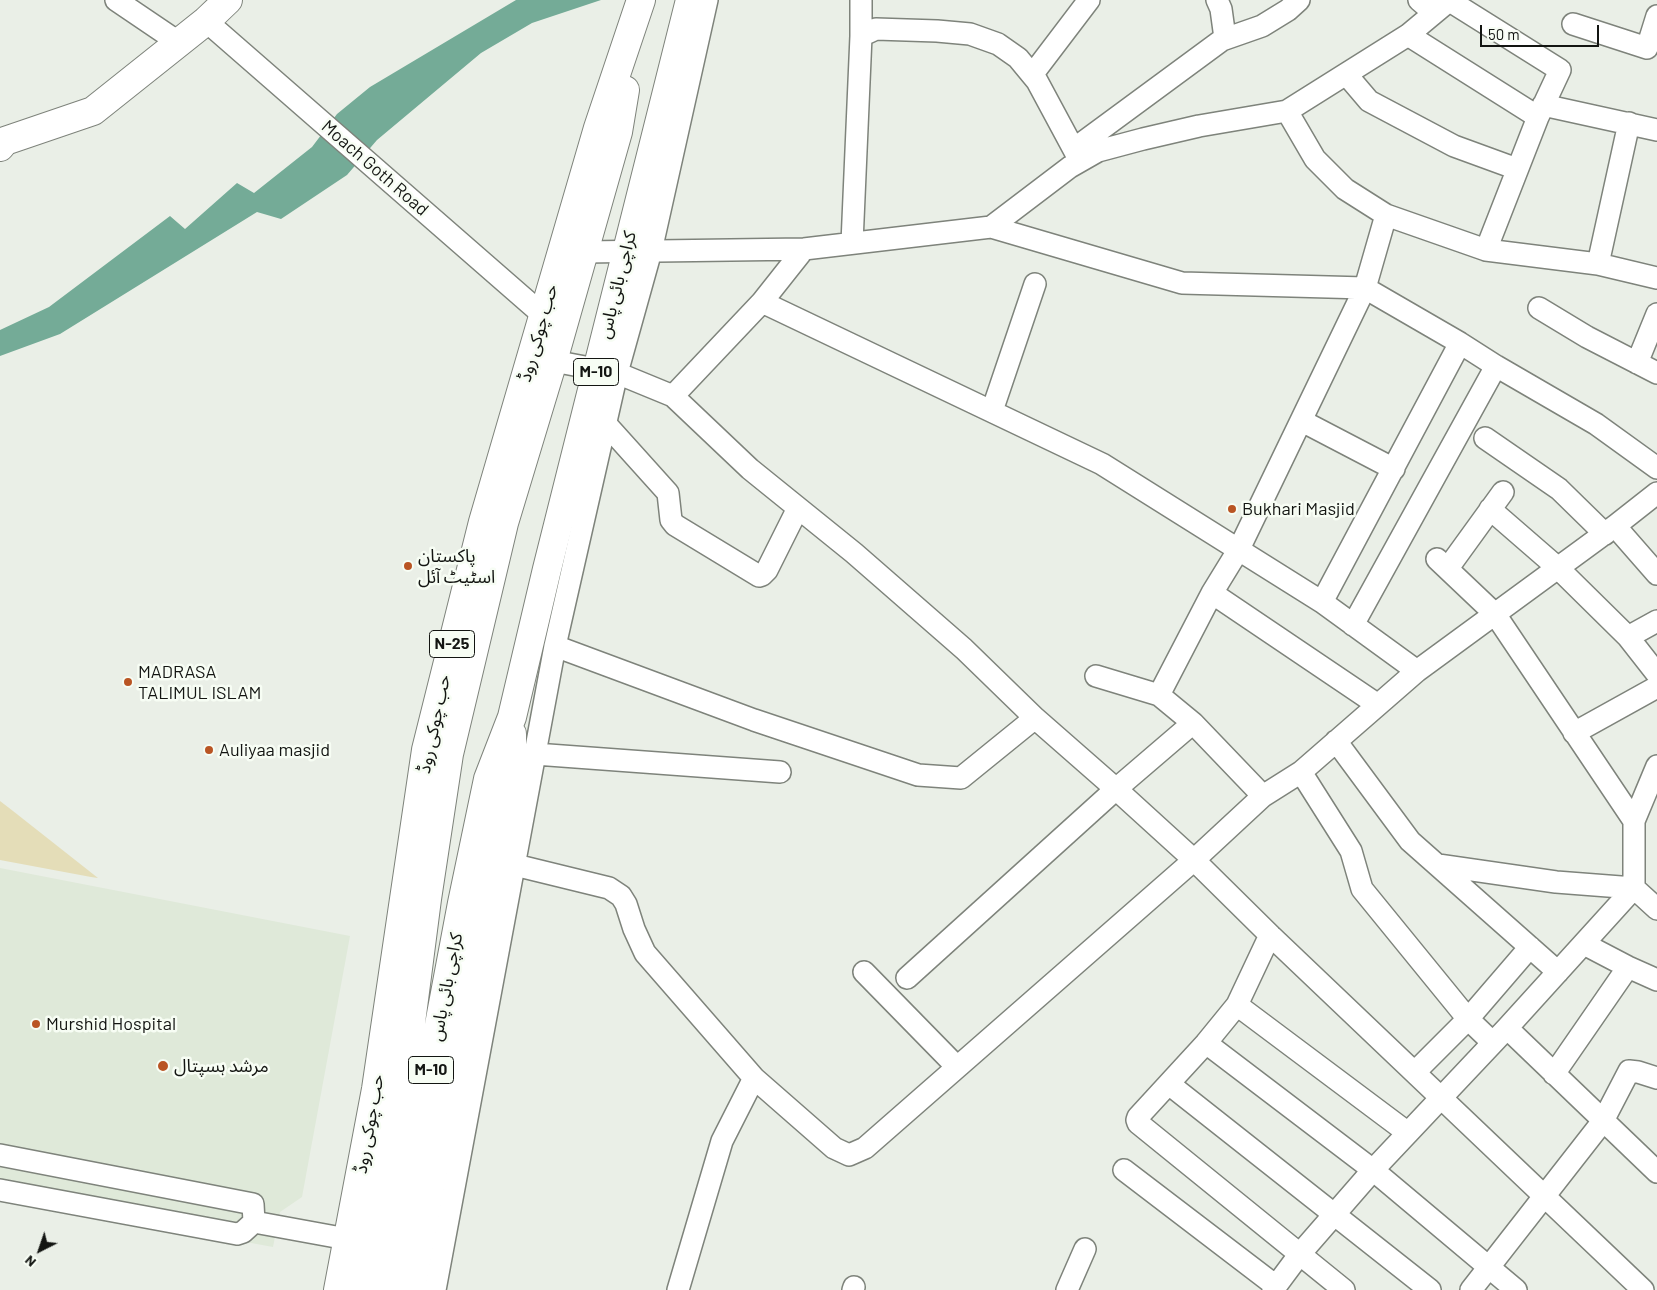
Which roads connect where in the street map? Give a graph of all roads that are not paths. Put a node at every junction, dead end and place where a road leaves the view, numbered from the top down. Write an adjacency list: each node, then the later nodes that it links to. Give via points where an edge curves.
1 (116, 0): 16 (street)
2 (228, 0): 11 (main road)
3 (861, 0): 14 (street)
4 (1089, 0): 19 (street)
5 (1217, 0): 15 (street)
6 (1299, 0): 15 (street, via 1262,26)
7 (1438, 4): 13 (street); 21 (street, via 1560,70)
8 (639, 5): 33 (main road, via 618,132); 41 (main road, حب چوکی روڈ / N-25, via 598,128)
9 (696, 8): 32 (main road, کراچی بائی پاس / M-10)
10 (1657, 16): 17 (street)
11 (206, 21): 16 (main road); 41 (street, Moach Goth Road)
12 (1573, 24): 17 (street)
13 (1408, 35): 18 (street); 21 (street)
14 (861, 36): 19 (street, via 876,29 970,34 998,44 1018,58); 29 (street)
15 (1225, 38): 25 (street)
16 (178, 42): 24 (main road, via 93,111 5,141)
17 (1652, 49)
18 (1346, 74): 20 (street); 26 (street, via 1369,101 1454,146)
19 (1032, 75): 25 (street)
20 (1287, 111): 25 (street, via 1199,126); 27 (street, via 1315,159 1345,189)
21 (1541, 111): 22 (street); 26 (street)
22 (1629, 124): 23 (street); 34 (street)
23 (1657, 130)
24 (0, 147)
25 (1077, 155): 28 (street, via 1070,166)
26 (1518, 170): 31 (street)
27 (1386, 215): 31 (street); 37 (street)
28 (991, 227): 29 (street); 37 (street, via 1182,284)
29 (852, 243): 30 (street)
30 (804, 249): 32 (street); 38 (street)
31 (1486, 250): 34 (street)
32 (638, 251): 33 (street); 46 (main road, کراچی بائی پاس / M-10)
33 (584, 252): 43 (main road)
34 (1598, 264): 35 (street)
35 (1657, 278)
36 (1035, 284): 49 (street)
37 (1365, 288): 42 (street); 50 (street)
38 (762, 302): 48 (street); 49 (street)
39 (1539, 308): 44 (street)
40 (1657, 314): 44 (street)
41 (543, 315): 120 (main road, حب چوکی روڈ / N-25, via 482,522 426,750 376,1089)
42 (1460, 342): 45 (street); 54 (street)
43 (553, 361): 46 (street); 126 (main road, via 504,522 450,754 402,1092)
44 (1637, 363): 47 (street)
45 (1496, 366): 53 (street, via 1596,424); 67 (street)
46 (606, 371): 48 (street); 51 (street); 87 (main road, کراچی بائی پاس / M-10, via 547,569 512,717 488,779)
47 (1657, 373)
48 (673, 396): 57 (street, via 750,469)
49 (992, 411): 60 (street, via 1102,464)
50 (1302, 421): 54 (street); 60 (street)
51 (605, 423): 57 (street, via 668,493 671,520 675,525 759,576 767,570); 69 (street)
52 (1485, 438): 59 (street, via 1559,489)
53 (1657, 468)
54 (1394, 469): 64 (street)
55 (1503, 492): 58 (street)
56 (1657, 493): 59 (street)
57 (798, 508): 76 (street, via 964,649)
58 (1490, 509): 61 (street); 65 (street, via 1442,564)
59 (1610, 530): 61 (street); 62 (street)
60 (1239, 549): 63 (street); 64 (street)
61 (1558, 568): 65 (street); 68 (street)
62 (1657, 574)
63 (1212, 593): 74 (street); 75 (street)
64 (1322, 602): 67 (street)
65 (1495, 614): 70 (street); 78 (street)
66 (1657, 621): 68 (street)
67 (1353, 625): 70 (street)
68 (1628, 638): 71 (street)
69 (555, 646): 76 (street, via 754,720 918,775 961,778); 80 (street)
70 (1417, 671): 75 (street)
71 (1657, 674)
72 (1096, 676): 74 (street)
73 (1657, 687): 78 (street)
74 (1159, 695): 77 (street)
75 (1378, 704): 79 (street)
76 (1035, 718): 84 (street)
77 (1192, 723): 84 (street); 85 (street)
78 (1574, 733): 86 (street)
79 (1336, 741): 83 (street); 89 (street, via 1410,841)
80 (535, 754): 82 (street); 87 (street)
81 (1657, 766): 86 (street)
82 (780, 772)
83 (1301, 772): 85 (street); 100 (street, via 1351,851 1362,889)
84 (1116, 789): 88 (street); 97 (street)
85 (1264, 796): 88 (street)
86 (1634, 822): 90 (street)
87 (493, 859): 106 (street, via 609,888 621,896 645,953); 127 (main road, کراچی بائی پاس / M-10); 128 (main road, کراچی بائی پاس / M-10); 129 (street)
88 (1194, 860): 91 (street); 103 (street)
89 (1438, 865): 90 (street); 93 (street)
90 (1649, 898): 92 (street)
91 (1270, 935): 99 (street); 104 (street)
92 (1584, 944): 94 (street); 96 (street)
93 (1530, 946): 96 (street); 100 (street)
94 (1628, 968): 98 (street); 105 (street)
95 (864, 972): 103 (street)
96 (1558, 972): 101 (street)
97 (907, 978)
98 (1657, 980)
99 (1237, 1005): 102 (street); 111 (street)
100 (1468, 1019): 101 (street); 104 (street)
101 (1500, 1035): 105 (street); 109 (street)
102 (1206, 1043): 108 (street); 114 (street)
103 (957, 1067): 106 (street, via 865,1148 849,1155 834,1148)
104 (1414, 1072): 109 (street)
105 (1554, 1074): 110 (street)
106 (754, 1078): 130 (street, via 722,1141)
107 (1657, 1078): 110 (street, via 1629,1071)
108 (1169, 1084): 118 (street); 122 (street, via 1138,1117 1138,1123)
109 (1441, 1097): 111 (street); 117 (street)
110 (1603, 1121): 115 (street); 117 (street)
111 (1408, 1133): 114 (street)
112 (0, 1155): 119 (street, via 253,1204)
113 (1124, 1170): 124 (street)
114 (1373, 1170): 118 (street); 123 (street)
115 (1657, 1172)
116 (0, 1190): 119 (street, via 237,1234)
117 (1545, 1196): 123 (street); 136 (street)
118 (1334, 1213): 122 (street); 133 (street)
119 (254, 1222): 120 (street)
120 (347, 1239): 125 (main road, حب چوکی روڈ / N-25)
121 (1086, 1249): 131 (street)
122 (1299, 1255): 124 (street); 132 (street)
123 (1488, 1266): 134 (street); 135 (street)
124 (1274, 1288)
125 (338, 1290)
126 (364, 1290)
127 (389, 1290)
128 (411, 1290)
129 (436, 1290)
130 (678, 1290)
131 (1067, 1290)
132 (1344, 1290)
133 (1430, 1290)
134 (1471, 1290)
135 (1516, 1290)
136 (1643, 1290)

